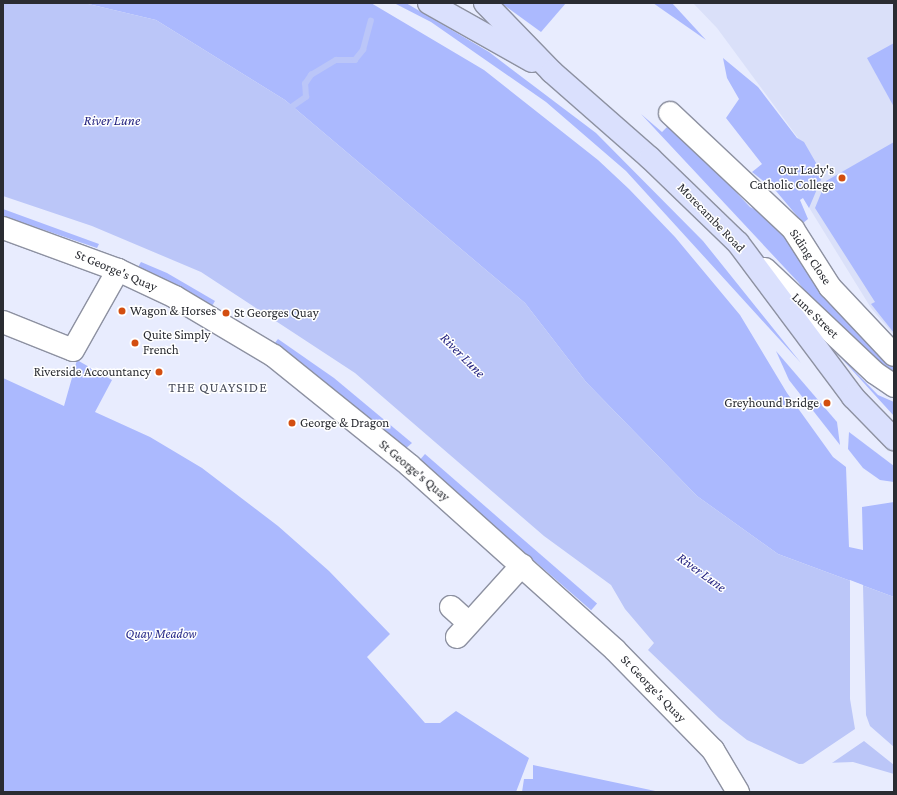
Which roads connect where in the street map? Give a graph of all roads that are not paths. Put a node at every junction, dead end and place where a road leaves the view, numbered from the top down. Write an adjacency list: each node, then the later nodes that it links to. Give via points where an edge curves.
1 (429, 3): 3 (main road, Morecambe Road)
2 (485, 3): 3 (main road, Morecambe Road)
3 (552, 72): 6 (main road, Morecambe Road, via 650,158)
4 (670, 113): 9 (street, Siding Close, via 793,229 830,287)
5 (3, 228): 7 (street, St George's Quay)
6 (738, 243): 10 (street, Lune Street, via 875,374); 11 (main road, Morecambe Road, via 853,397)
7 (118, 270): 8 (street, via 73,350); 12 (street, St George's Quay, via 175,297 274,356 409,465)
8 (3, 322)
9 (894, 355)
10 (894, 386)
11 (894, 439)
12 (522, 565): 13 (street, via 463,630); 14 (street, St George's Quay, via 615,650 712,750)
13 (451, 607)
14 (738, 792)

